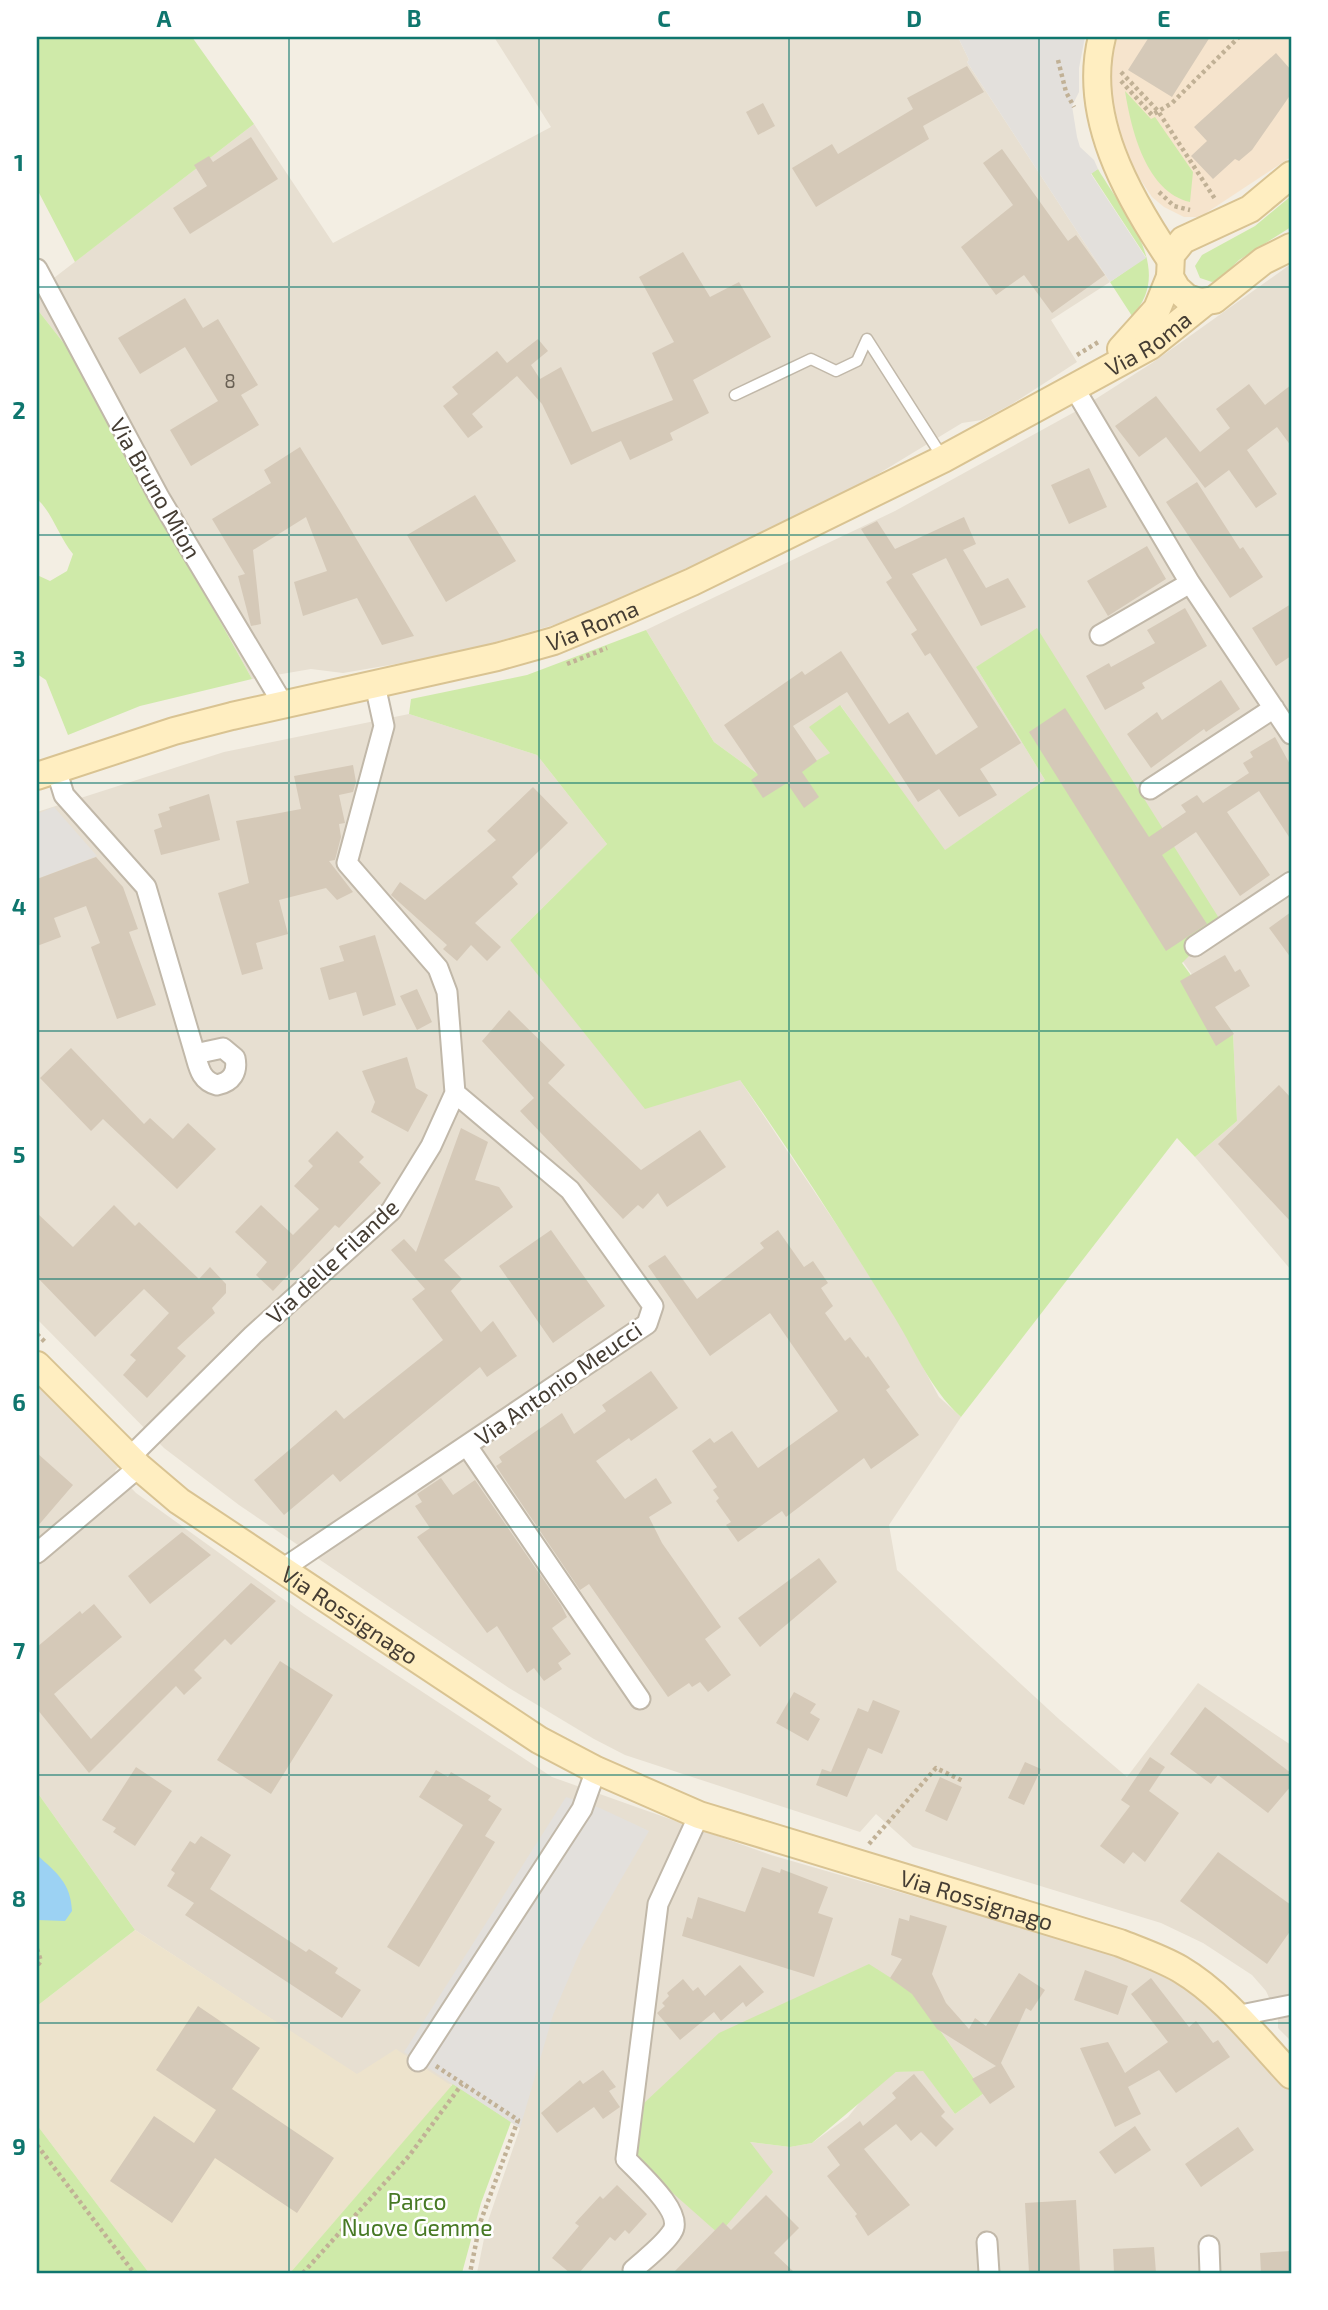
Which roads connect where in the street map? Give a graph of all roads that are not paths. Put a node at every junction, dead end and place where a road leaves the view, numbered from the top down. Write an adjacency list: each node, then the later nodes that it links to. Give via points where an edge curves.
1 (1102, 37): 3 (street, via 1097,58 1100,112 1113,157)
2 (1291, 176): 4 (street, Via Roma, via 1250,209)
3 (1130, 188): 4 (street, via 1166,224 1184,230); 6 (street)
4 (1204, 215): 6 (street, Via Roma, via 1183,240)
5 (1291, 247): 8 (street, Via Roma, via 1263,261 1218,298)
6 (1170, 268): 8 (street, Via Roma, via 1183,295); 9 (street, Via Roma, via 1161,302 1145,327)
7 (37, 269): 15 (street, Via Bruno Mion, via 159,497)
8 (1205, 302): 9 (street, Via Roma, via 1150,345)
9 (1077, 375): 11 (street, Via Roma); 12 (street)
10 (735, 395): 11 (lane, via 811,359 836,371 857,361 867,339)
11 (943, 459): 14 (street, Via Roma, via 692,582 554,641)
12 (1190, 583): 13 (street); 16 (street)
13 (1100, 635)
14 (375, 685): 15 (street, Via Roma); 23 (street, Via delle Filande, via 384,726 346,863 438,968 447,992)
15 (283, 704): 18 (street, Via Roma, via 174,731)
16 (1274, 708): 17 (street); 19 (street)
17 (1291, 734)
18 (47, 773): 22 (street, Via Roma, via 146,887)
19 (1150, 789)
20 (1291, 882): 21 (street)
21 (1195, 946)
22 (195, 1054)
23 (455, 1093): 25 (street, Via Antonio Meucci, via 570,1190 653,1306 647,1324); 26 (street, Via delle Filande, via 431,1146 391,1211 253,1335)
24 (37, 1364): 26 (street, Via Rossignago)
25 (467, 1446): 28 (street, Via Antonio Meucci); 29 (street)
26 (134, 1462): 27 (street, Via delle Filande); 28 (street, Via Rossignago, via 199,1516)
27 (37, 1553)
28 (281, 1570): 30 (street, Via Rossignago, via 539,1740)
29 (640, 1699)
30 (596, 1770): 31 (street, Via Rossignago); 34 (street, via 582,1809)
31 (699, 1815): 33 (street, Via Rossignago, via 1120,1943 1181,1970); 38 (street, via 658,1904 626,2159 671,2208 676,2221 673,2232)
32 (1291, 2005): 33 (street)
33 (1236, 2016): 35 (street, Via Rossignago)
34 (420, 2059)
35 (1291, 2075)
36 (987, 2242): 39 (street)
37 (1209, 2246): 40 (street)
38 (634, 2270)
39 (989, 2273)
40 (1210, 2273)

